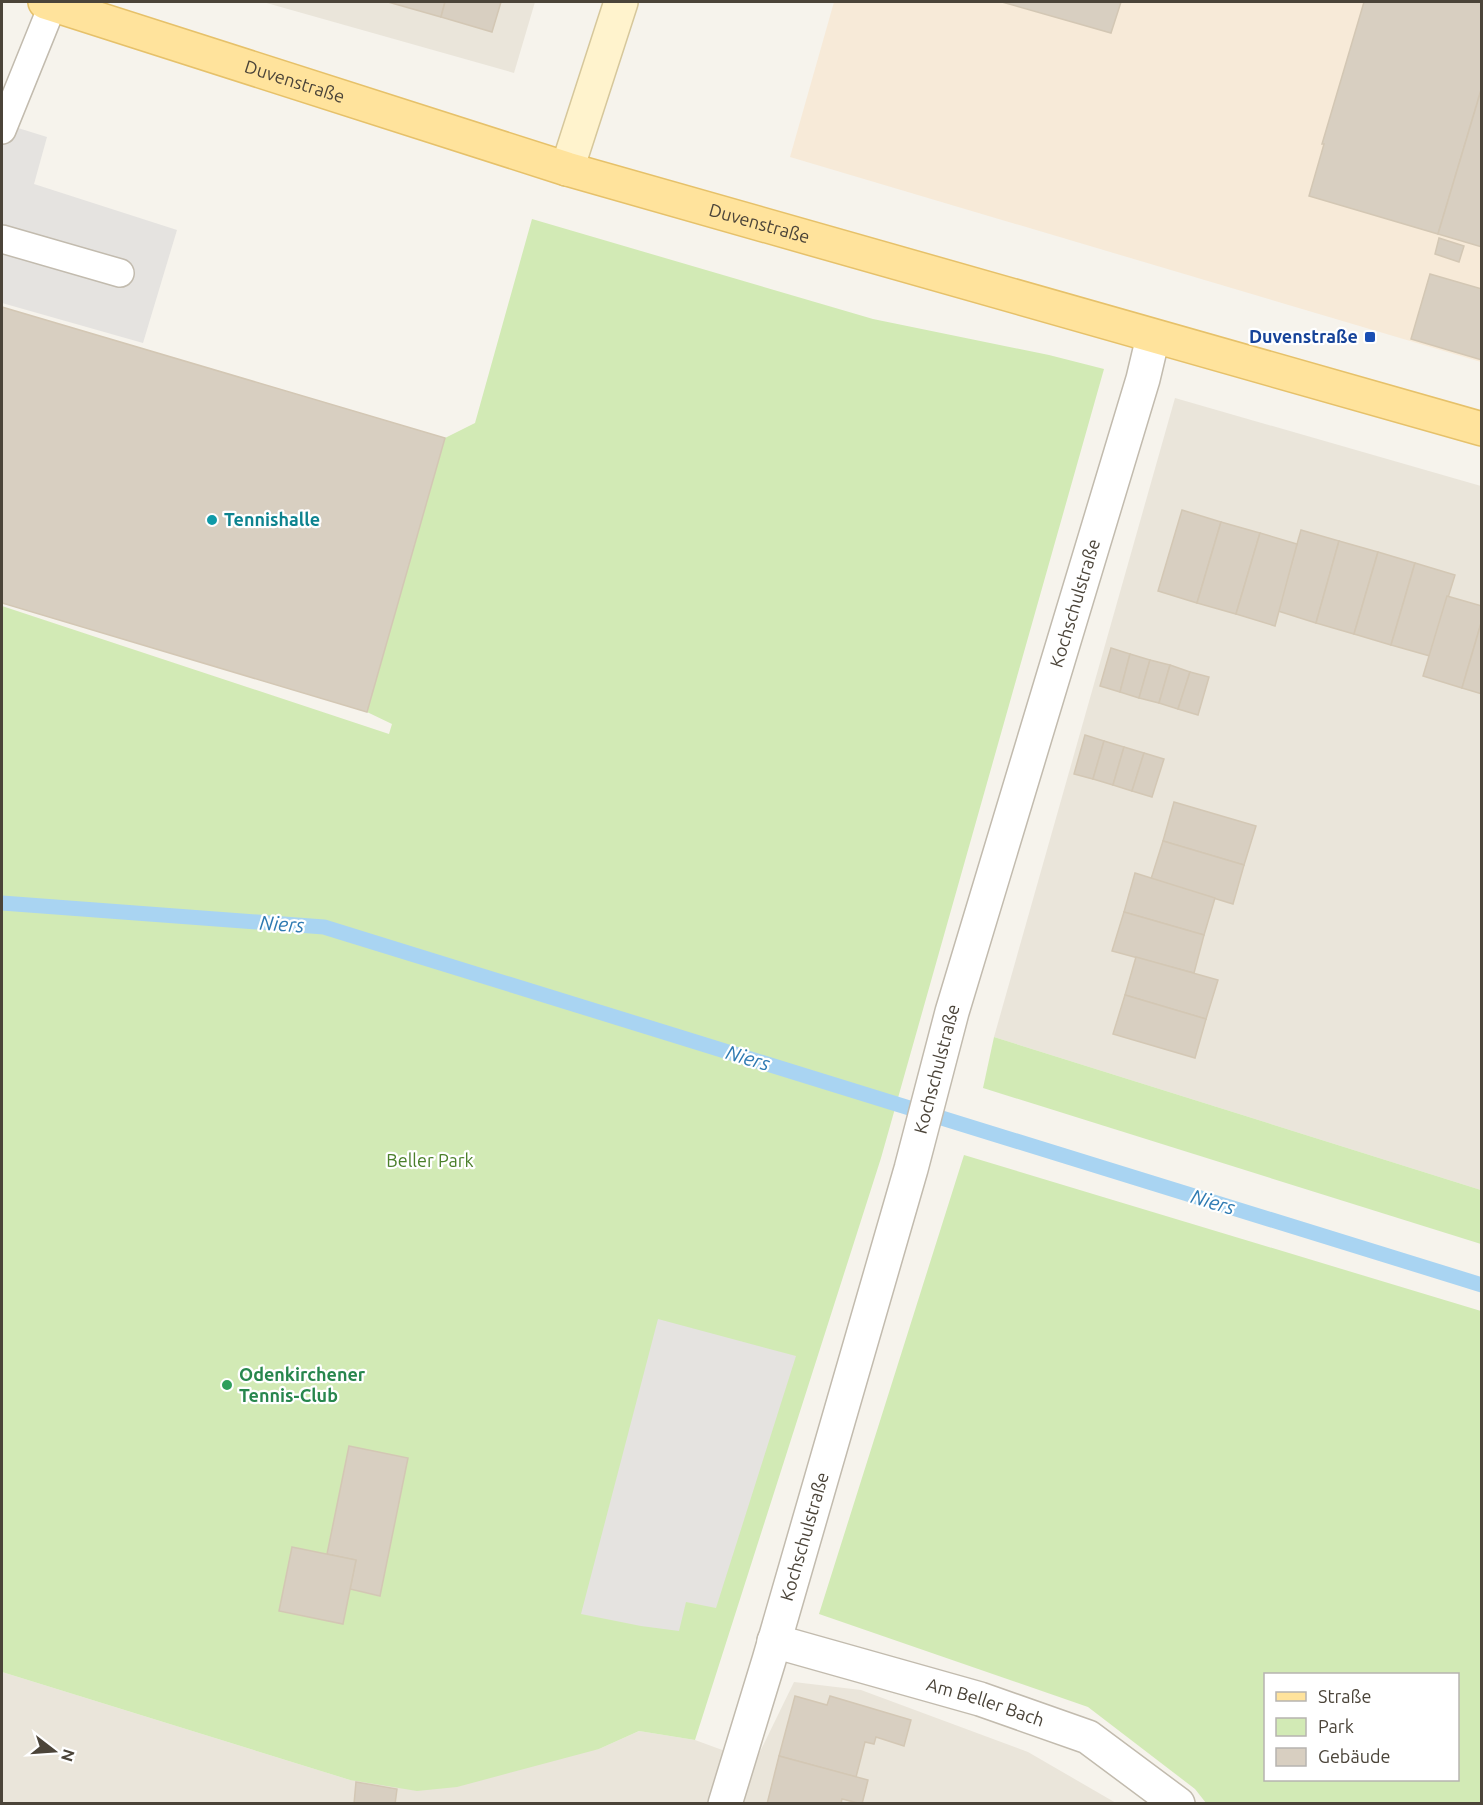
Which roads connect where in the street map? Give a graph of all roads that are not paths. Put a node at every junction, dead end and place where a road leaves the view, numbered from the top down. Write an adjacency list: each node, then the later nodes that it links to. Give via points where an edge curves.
1 (621, 2): 4 (main road)
2 (49, 3): 3 (lane); 4 (main road, Duvenstraße)
3 (2, 130)
4 (567, 169): 7 (main road, Duvenstraße)
5 (2, 239): 6 (lane)
6 (120, 273)
7 (1153, 337): 8 (main road, Duvenstraße); 9 (street, Kochschulstraße, via 956,1001)
8 (1482, 429)
9 (774, 1641): 10 (street, Kochschulstraße); 11 (street, Am Beller Bach, via 980,1699 1088,1737)
10 (725, 1803)
11 (1178, 1803)

